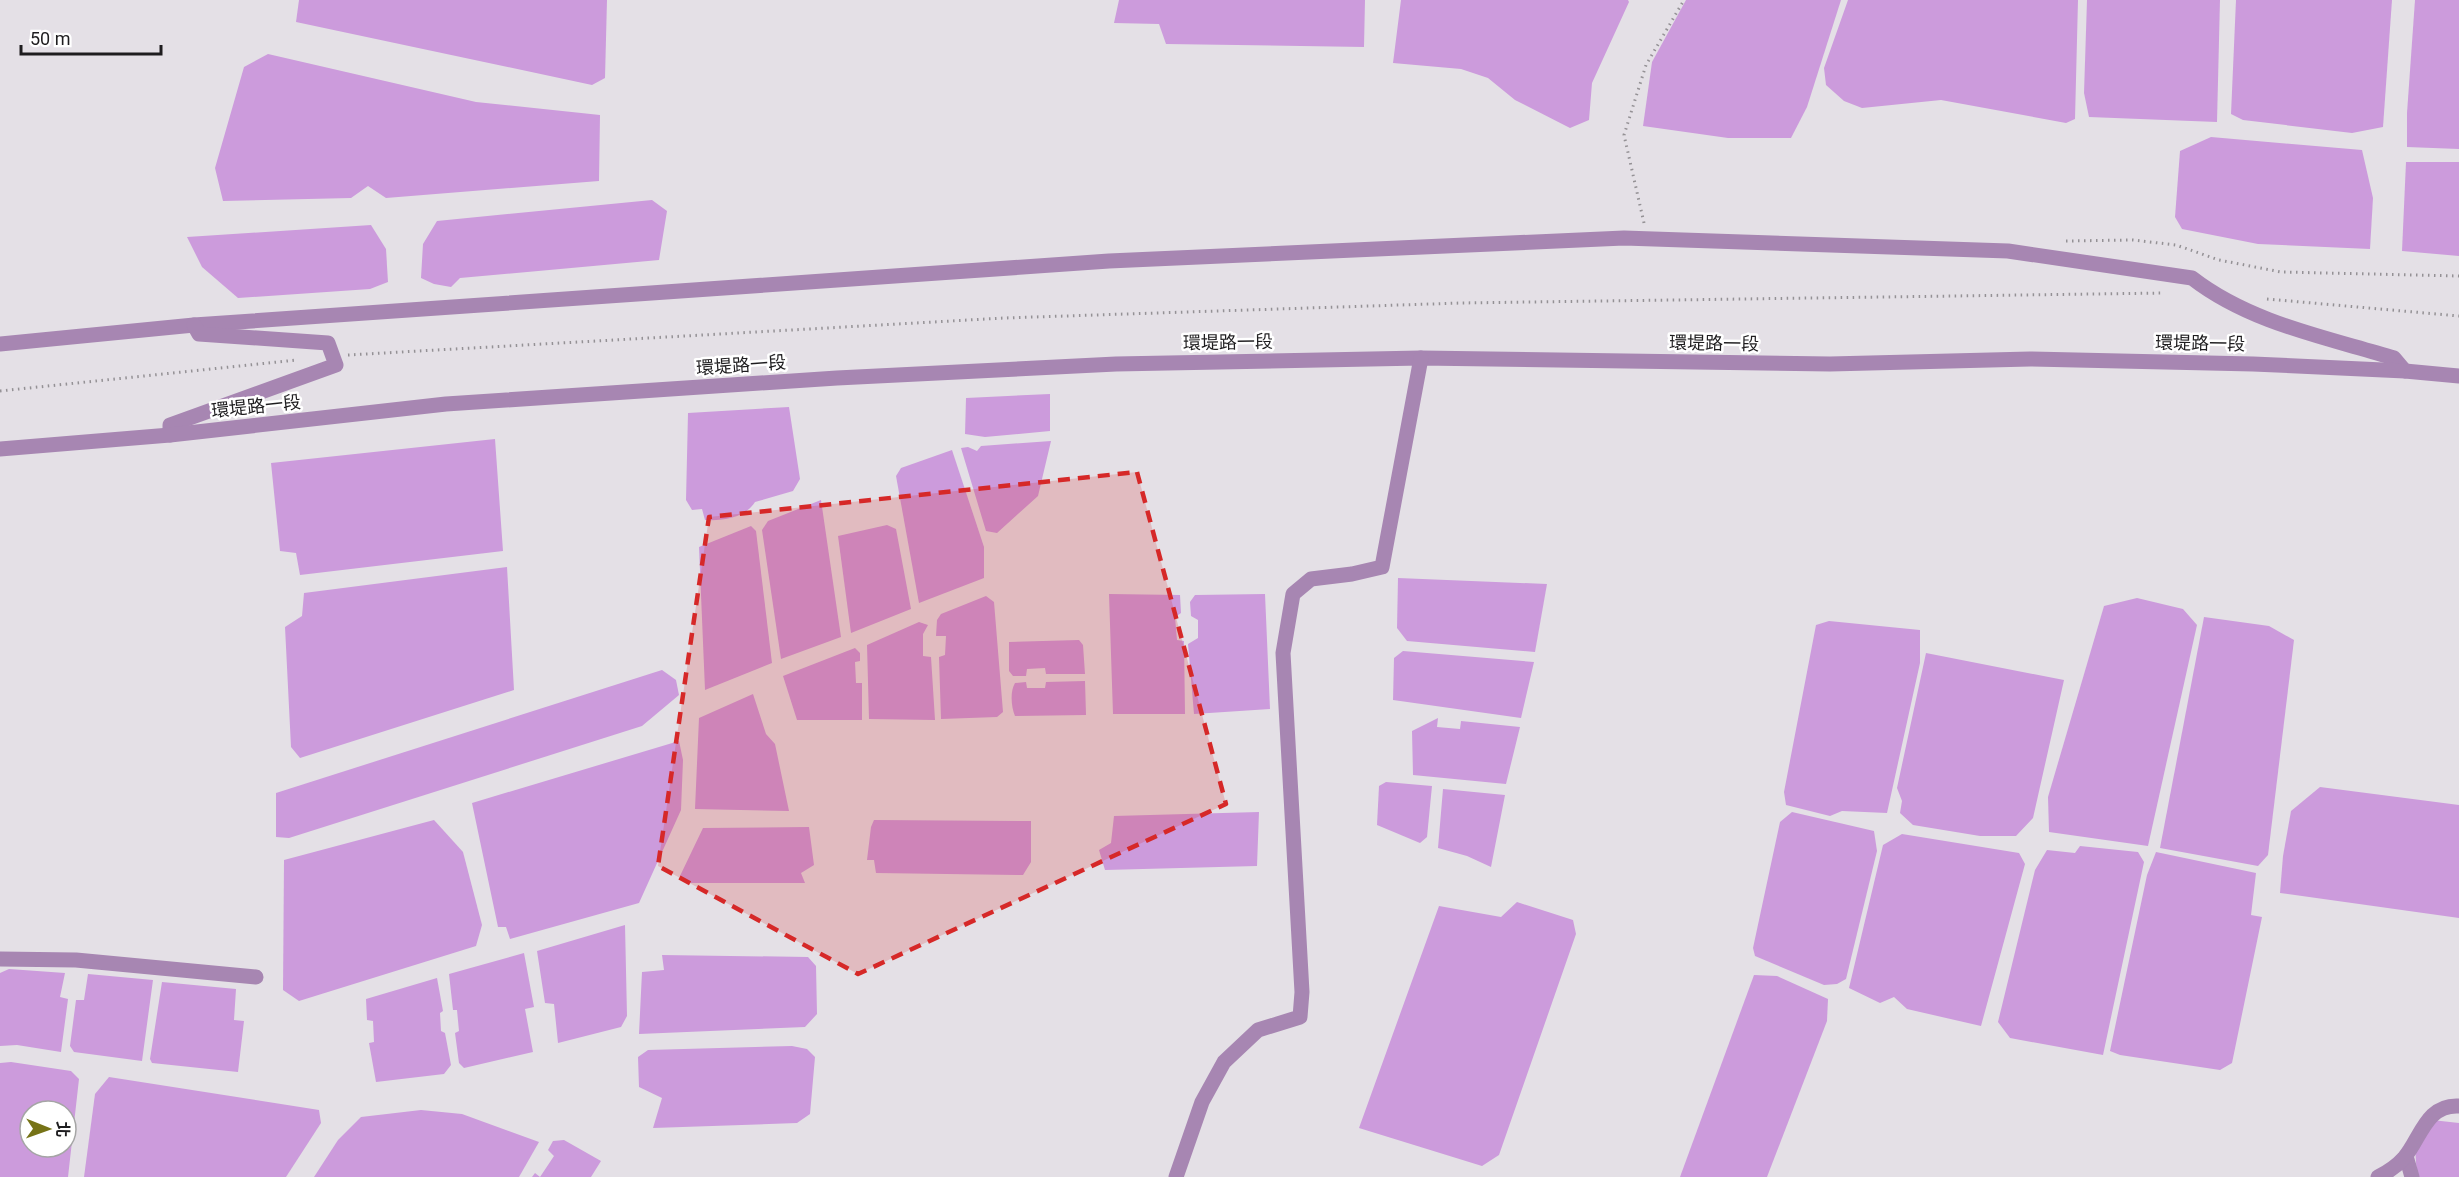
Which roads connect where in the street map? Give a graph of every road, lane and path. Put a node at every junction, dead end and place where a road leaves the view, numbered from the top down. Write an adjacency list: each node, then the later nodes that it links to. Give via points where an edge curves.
1 (1684, 0): 2 (path, via 1646,65 1624,135)
2 (1648, 239): 8 (street, via 1109,261); 13 (street, via 2008,251 2192,278 2248,313 2394,358)
3 (2061, 243): 4 (path, via 2133,240 2176,245 2219,260 2280,272)
4 (2459, 276)
5 (2166, 292): 10 (path, via 1461,303 1004,318)
6 (2257, 298): 7 (path)
7 (2459, 316)
8 (194, 325): 9 (street); 10 (street, via 199,334 328,343)
9 (0, 344)
10 (333, 356): 16 (street, via 336,365 170,425)
11 (1421, 358): 13 (street, 環堤路一段, via 1830,364 2030,359); 16 (street, 環堤路一段, via 1116,364 837,378 446,404); 22 (street, via 1382,567 1311,579 1293,594 1287,619 1283,653 1302,992 1300,1017 1258,1030 1224,1062 1202,1102)
12 (297, 360): 15 (path)
13 (2404, 371): 14 (street, 環堤路一段)
14 (2459, 376)
15 (0, 390)
16 (170, 435): 17 (street, 環堤路一段)
17 (0, 449)
18 (0, 959): 19 (street, via 76,960)
19 (256, 977)
20 (2459, 1106): 21 (street, via 2449,1105 2437,1111 2423,1126)
21 (2406, 1156): 23 (street); 24 (street)
22 (1176, 1177)
23 (2378, 1177)
24 (2412, 1177)

